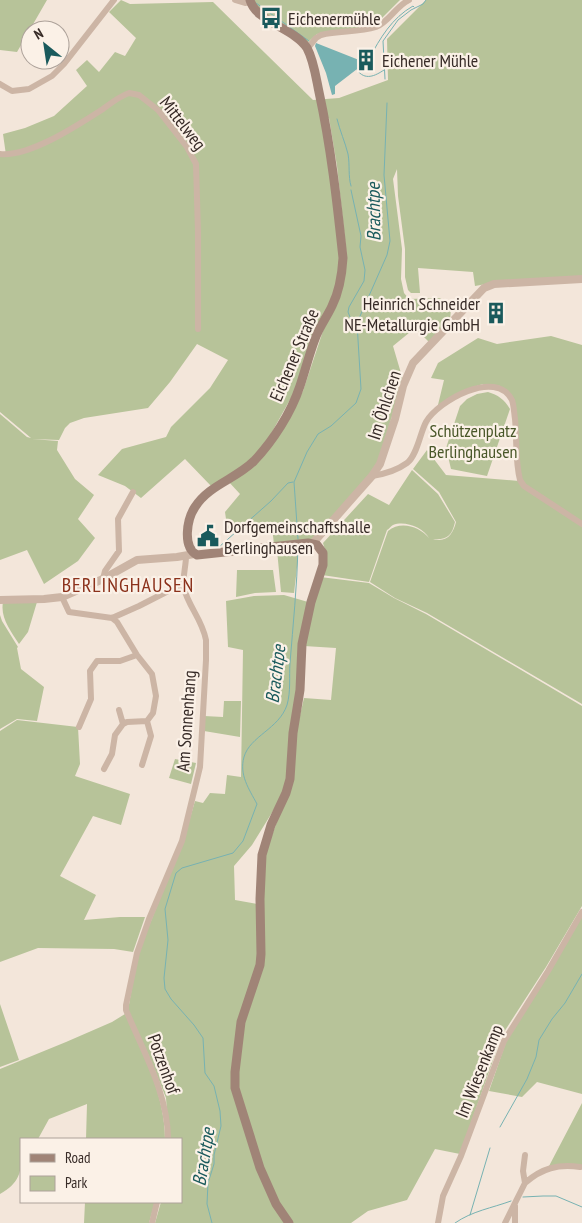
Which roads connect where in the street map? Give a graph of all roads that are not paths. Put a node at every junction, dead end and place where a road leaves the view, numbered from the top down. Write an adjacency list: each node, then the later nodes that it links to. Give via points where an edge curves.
1 (114, 0): 6 (street, via 52,76 29,89 12,91)
2 (235, 0): 4 (street)
3 (409, 0): 5 (street, via 376,26 321,35)
4 (250, 1): 5 (main road, via 256,12 295,37)
5 (307, 49): 14 (main road, Eichener Straße, via 329,144 343,258 338,292 315,338 294,401 266,447 244,470 209,491 192,511 188,529)
6 (0, 84)
7 (0, 154): 9 (street, Mittelweg, via 20,152 48,141 130,93 139,95 158,110 196,164)
8 (582, 279): 10 (street, Im Öhlchen, via 494,284 484,288 413,364 403,386 380,464)
9 (198, 329)
10 (372, 476): 12 (street, via 388,474 408,463 426,422 450,400 483,386 497,388 508,395 514,406 520,480 524,486); 13 (street, Im Öhlchen)
11 (133, 492): 15 (street, via 118,519 119,551)
12 (582, 524)
13 (310, 543): 14 (main road); 36 (main road, via 322,549 324,558 310,602 302,644 290,779 263,850 260,965 241,1022 235,1081 260,1168 276,1204)
14 (190, 555): 15 (street, via 137,560); 16 (street, Am Sonnenhang)
15 (103, 579): 17 (street)
16 (184, 583): 19 (street); 28 (street, Am Sonnenhang, via 206,640 201,761 182,841 137,953)
17 (62, 596): 18 (street); 19 (street, via 69,612)
18 (0, 600)
19 (112, 618): 20 (street)
20 (137, 655): 22 (street, via 152,674 156,696 152,713); 24 (street, via 120,661 97,661 92,667 91,699)
21 (119, 710): 23 (street)
22 (146, 721): 23 (street); 25 (street, via 151,736)
23 (123, 724): 26 (street, via 115,735 112,754)
24 (79, 727)
25 (142, 764)
26 (104, 769)
27 (582, 912): 37 (street, Im Wiesenkamp, via 504,1042 443,1196)
28 (127, 1001): 29 (street, Potzenhof, via 126,1010 163,1103)
29 (168, 1138)
30 (525, 1155): 32 (street)
31 (580, 1167): 32 (street, via 557,1166)
32 (525, 1183): 33 (street)
33 (516, 1202): 38 (street); 39 (street)
34 (158, 1203): 35 (street)
35 (152, 1223)
36 (289, 1223)
37 (438, 1223)
38 (506, 1223)
39 (515, 1223)

